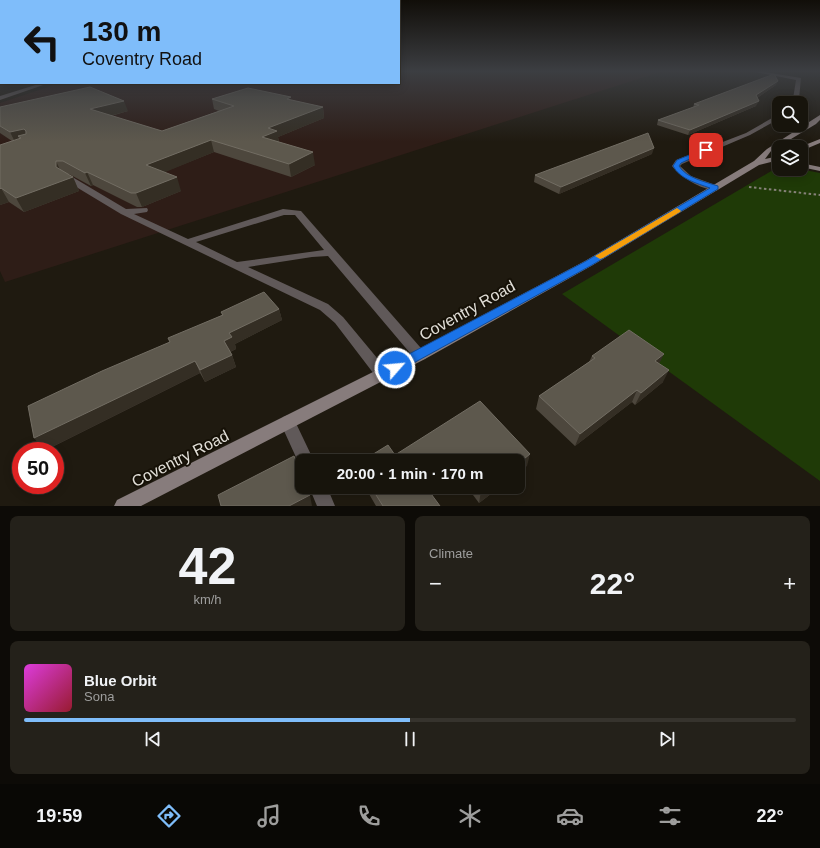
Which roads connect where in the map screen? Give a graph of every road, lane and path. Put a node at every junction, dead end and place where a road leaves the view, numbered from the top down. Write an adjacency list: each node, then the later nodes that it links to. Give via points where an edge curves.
1 (11, 95): 2 (street)
2 (0, 98)
3 (820, 117): 8 (main road, via 769,150)
4 (772, 121): 13 (street, via 748,134 679,162 676,166 689,178)
5 (820, 141): 6 (main road)
6 (808, 146)
7 (772, 159): 8 (main road)
8 (758, 162): 9 (main road); 13 (main road, Coventry Road)
9 (772, 163)
10 (808, 166): 11 (main road)
11 (820, 169)
12 (66, 177): 16 (street)
13 (719, 186): 14 (path); 20 (main road, Coventry Road, via 589,263)
14 (820, 195)
15 (144, 210): 16 (street)
16 (124, 212): 17 (street)
17 (187, 242): 18 (street, via 283,212 298,213); 19 (street)
18 (331, 253): 19 (street); 20 (street)
19 (237, 265): 21 (street, via 324,307 339,320)
20 (420, 355): 21 (main road, Coventry Road)
21 (382, 374): 22 (main road, Coventry Road)
22 (288, 422): 23 (street); 25 (main road, Coventry Road)
23 (303, 454)
24 (321, 494): 26 (street)
25 (123, 506)
26 (326, 506)

